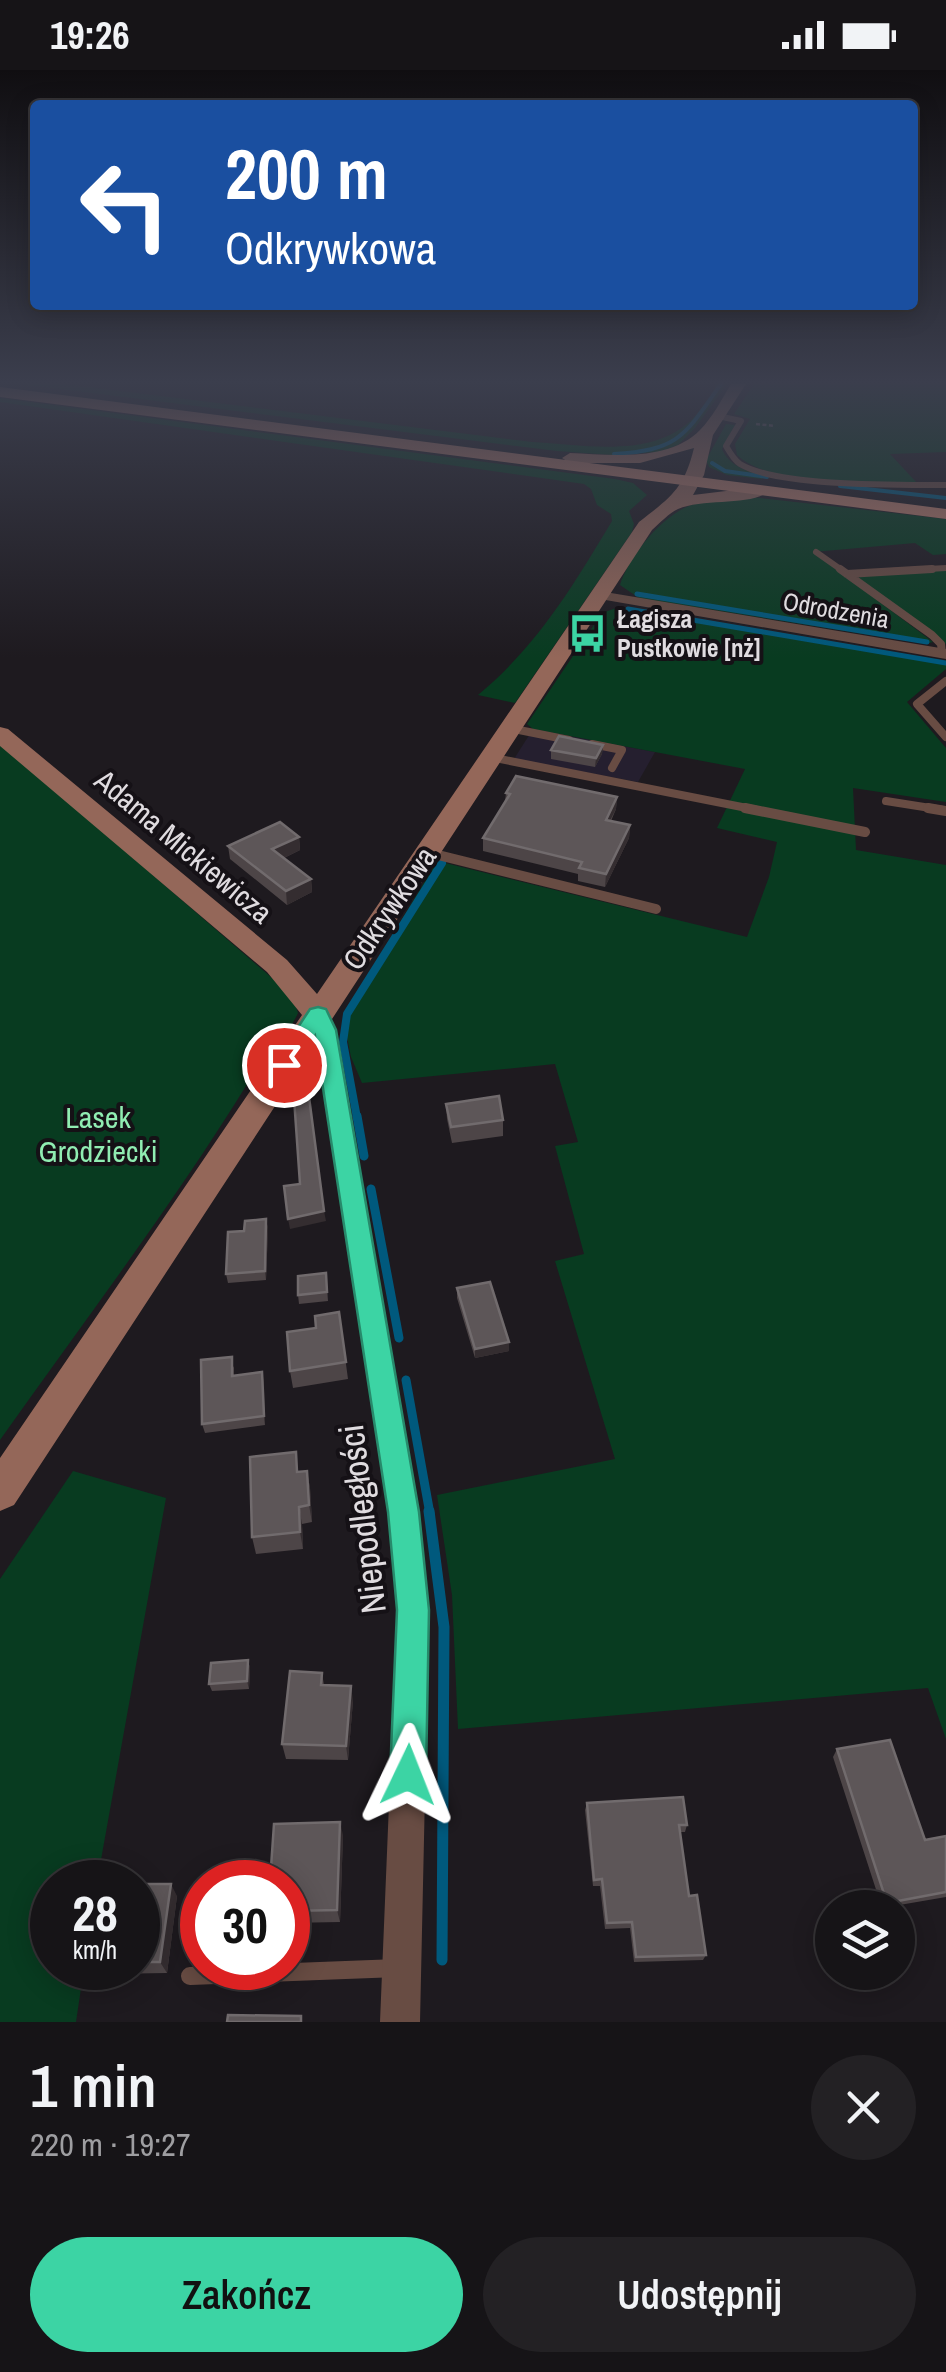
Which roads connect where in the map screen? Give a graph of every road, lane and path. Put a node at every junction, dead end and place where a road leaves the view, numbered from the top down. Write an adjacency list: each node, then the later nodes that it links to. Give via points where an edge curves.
1 (659, 475): 5 (main road)
2 (661, 475): 5 (main road)
3 (695, 475): 6 (street, Odkrywkowa)
4 (790, 475): 7 (lane, via 868,486)
5 (666, 476): 6 (main road); 12 (street, Odkrywkowa)
6 (694, 479): 8 (main road); 9 (street, Odkrywkowa); 10 (main road)
7 (946, 485)
8 (760, 492): 9 (street, Odkrywkowa); 11 (main road)
9 (676, 504): 12 (street, Odkrywkowa)
10 (946, 504)
11 (946, 514)
12 (645, 526): 16 (street, Odkrywkowa)
13 (816, 552): 15 (lane)
14 (946, 568): 15 (lane)
15 (846, 574): 17 (lane, via 942,644)
16 (599, 595): 17 (street, Odrodzenia); 19 (street, Odkrywkowa)
17 (944, 653)
18 (946, 681): 21 (lane, via 917,704)
19 (510, 728): 22 (street, Odkrywkowa); 23 (lane, via 622,750)
20 (0, 734): 29 (street, Adama Mickiewicza, via 277,966)
21 (946, 737)
22 (490, 756): 26 (lane); 27 (street, Odkrywkowa)
23 (612, 768)
24 (886, 801): 25 (lane)
25 (946, 811)
26 (865, 832)
27 (426, 852): 28 (lane); 29 (street, Odkrywkowa)
28 (656, 909)
29 (318, 1014): 30 (street, Odkrywkowa); 31 (street, Niepodległości, via 404,1512 413,1610)
30 (0, 1492)
31 (402, 1968): 32 (lane); 33 (street, Niepodległości)
32 (310, 1971)
33 (400, 2022)

